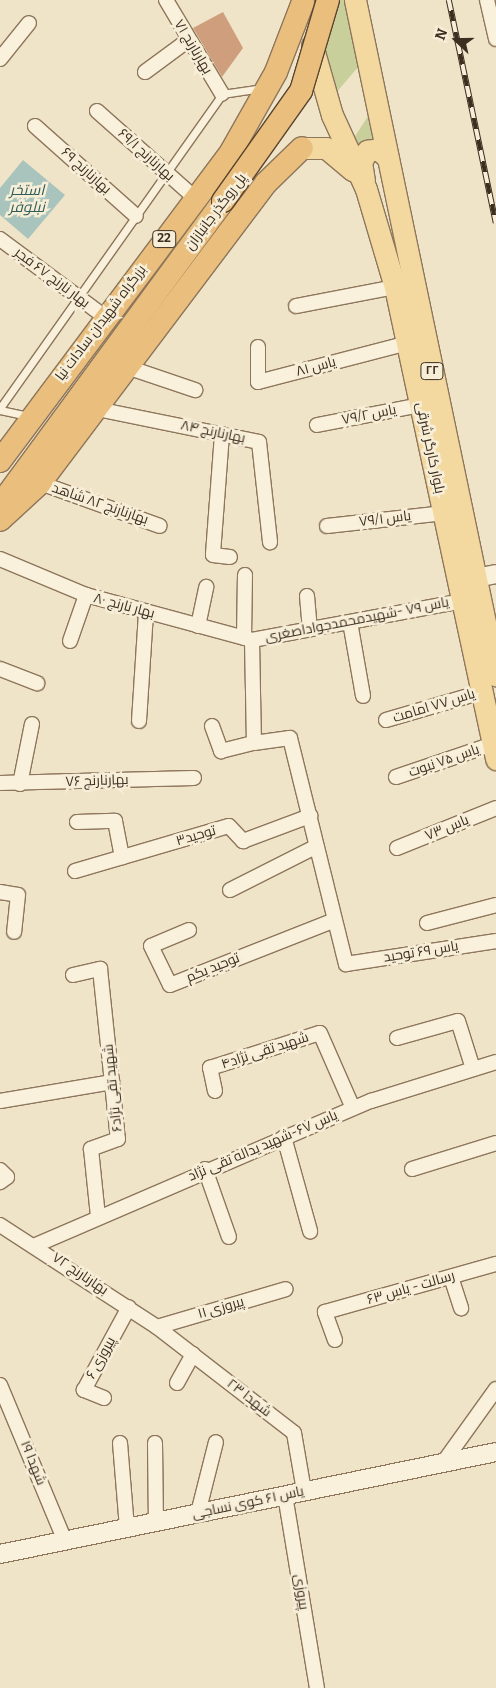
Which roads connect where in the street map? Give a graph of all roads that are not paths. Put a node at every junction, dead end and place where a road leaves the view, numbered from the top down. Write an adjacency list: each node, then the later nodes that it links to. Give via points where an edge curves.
1 (166, 0): 9 (street, بهارنارنج ۷۱)
2 (328, 0): 41 (highway, پل روگذر جانبازان / 22, bridge, via 301,90 224,201)
3 (355, 0): 18 (main road, بلوار کارگر شرقی / ۲۲)
4 (487, 0): 8 (street)
5 (303, 1): 7 (highway, 22); 12 (highway, بزرگراه شهیدان سادات نیا / 22)
6 (29, 23): 10 (street)
7 (309, 30): 21 (main road, بلوار کارگر شرقی, via 332,115)
8 (496, 39)
9 (187, 41): 11 (street); 13 (street, بهارنارنج ۷۱)
10 (1, 56)
11 (145, 72)
12 (269, 87): 13 (lane); 17 (highway, بزرگراه شهیدان سادات نیا / 22)
13 (222, 94): 19 (lane)
14 (98, 111): 19 (street, بهارنارنج ۶۹/۱)
15 (35, 126): 23 (street, بهارنارنج ۶۹)
16 (302, 148): 20 (highway); 21 (main road, via 318,146 335,152)
17 (231, 152): 20 (highway, via 257,159); 22 (highway, بزرگراه شهیدان سادات نیا / 22)
18 (388, 158): 21 (main road, via 374,148 364,154); 50 (main road, بلوار کارگر شرقی / ۲۲)
19 (166, 174): 22 (street, بهارنارنج ۶۹/۱); 23 (lane)
20 (266, 183): 31 (highway)
21 (366, 189): 25 (main road, بلوار کارگر شرقی)
22 (196, 199): 28 (highway, بزرگراه شهیدان سادات نیا / 22)
23 (136, 216): 26 (lane)
24 (0, 239): 26 (street, بهار نارنج ۶۷ فجر)
25 (395, 286): 27 (street); 29 (main road, بلوار کارگر شرقی)
26 (78, 298): 28 (street, بهار نارنج ۶۷ فجر); 34 (lane)
27 (296, 306)
28 (104, 317): 36 (highway, بزرگراه شهیدان سادات نیا / 22)
29 (408, 343): 30 (street, یاس ۸۱, via 258,382); 33 (main road, بلوار کارگر شرقی)
30 (258, 347)
31 (130, 368): 32 (street); 35 (highway)
32 (195, 390)
33 (421, 404): 37 (street, یاس ۷۹/۲); 42 (main road, بلوار کارگر شرقی)
34 (0, 409): 36 (lane)
35 (97, 409): 38 (street, بهارنارنج ۸۴); 40 (highway)
36 (32, 416): 39 (highway, بزرگراه شهیدان سادات نیا / 22)
37 (317, 425)
38 (222, 434): 46 (street, بهارنارنج ۸۴, via 260,442); 47 (street, via 213,554)
39 (0, 461)
40 (40, 483): 43 (highway); 44 (street, بهارنارنج ۸۲ شاهد)
41 (0, 505)
42 (444, 512): 45 (street, یاس ۷۹/۱); 54 (main road, بلوار کارگر شرقی)
43 (0, 520)
44 (160, 526)
45 (327, 526)
46 (270, 542)
47 (230, 557)
48 (0, 559): 52 (street, بهار نارنج ۸۰)
49 (245, 575): 59 (street)
50 (486, 576): 62 (main road, بلوار کارگر شرقی / ۲۲)
51 (206, 588): 57 (street)
52 (86, 595): 55 (street, بهار نارنج ۸۰); 60 (street)
53 (308, 596): 58 (street)
54 (463, 600): 56 (street, یاس ۷۹ -شهیدمحمدجواداصغری); 64 (main road, بلوار کارگر شرقی)
55 (146, 612): 57 (street, بهار نارنج ۸۰); 67 (street)
56 (350, 622): 58 (street, یاس ۷۹ -شهیدمحمدجواداصغری); 65 (street)
57 (198, 626): 59 (street, بهار نارنج ۸۰)
58 (310, 629): 59 (street, یاس ۷۹ -شهیدمحمدجواداصغری)
59 (248, 639): 70 (street)
60 (70, 641)
61 (0, 669): 63 (street)
62 (496, 675)
63 (37, 683)
64 (482, 692): 66 (street, یاس ۷۷ امامت); 71 (main road, بلوار کارگر شرقی)
65 (363, 696)
66 (386, 720)
67 (139, 721)
68 (32, 724): 75 (street)
69 (212, 726): 70 (street, via 221,751)
70 (254, 743): 77 (street, via 290,738)
71 (494, 752): 72 (street, یاس ۷۵ نبوت)
72 (396, 777)
73 (194, 778): 75 (street, بهارنارنج ۷۶)
74 (0, 784): 75 (street, بهارنارنج ۷۶)
75 (20, 784)
76 (496, 808): 80 (street, یاس ۷۳)
77 (310, 816): 79 (street); 81 (street, توحید۳, via 244,841 228,826)
78 (77, 822): 81 (street, via 115,821)
79 (317, 846): 83 (street); 86 (street)
80 (397, 848)
81 (122, 857): 82 (street, توحید۳)
82 (75, 871)
83 (230, 890)
84 (0, 892): 89 (street, via 18,895)
85 (496, 905): 87 (street)
86 (335, 920): 88 (street, توحید یکم, via 170,985 151,946); 90 (street, یاس ۶۹ توحید, via 346,964)
87 (427, 923)
88 (189, 930)
89 (14, 932)
90 (496, 941)
91 (73, 975): 95 (street, شهید تقی نژاد۶, via 100,969)
92 (397, 1038): 94 (street, via 458,1021)
93 (496, 1062): 94 (street, یاس ۶۷-شهید یداله تقی نژاد)
94 (473, 1069): 98 (street, یاس ۶۷-شهید یداله تقی نژاد)
95 (112, 1082): 97 (street); 105 (street, شهید تقی نژاد۶, via 118,1139 91,1149)
96 (215, 1091): 98 (street, شهید تقی نژاد۴, via 210,1068 320,1033)
97 (0, 1101)
98 (353, 1108): 99 (street, یاس ۶۷-شهید یداله تقی نژاد)
99 (284, 1137): 101 (street, یاس ۶۷-شهید یداله تقی نژاد); 107 (street)
100 (496, 1143): 102 (street)
101 (205, 1169): 105 (street, یاس ۶۷-شهید یداله تقی نژاد); 108 (street)
102 (412, 1169)
103 (0, 1170): 104 (street, via 7,1178)
104 (0, 1182)
105 (98, 1217): 109 (street, یاس ۶۷-شهید یداله تقی نژاد)
106 (0, 1226): 109 (street, بهارنارنج ۷۲)
107 (310, 1231)
108 (229, 1237)
109 (36, 1245): 113 (street, بهارنارنج ۷۲)
110 (496, 1264): 111 (street, رسالت - یاس ۶۳)
111 (451, 1277): 114 (street); 116 (street, رسالت - یاس ۶۳, via 325,1312)
112 (286, 1289): 115 (street, پیروزی ۱۱)
113 (129, 1307): 115 (street, بهارنارنج ۷۲); 121 (street, پیروزی ۶, via 84,1390)
114 (461, 1308)
115 (157, 1327): 117 (street, شهدا ۲۳)
116 (335, 1340)
117 (192, 1354): 118 (street); 127 (street, شهدا ۲۳, via 294,1433)
118 (177, 1383)
119 (0, 1385): 132 (street, شهدا ۱۹)
120 (496, 1389): 126 (street)
121 (104, 1398)
122 (216, 1442): 129 (street)
123 (120, 1443): 131 (street)
124 (155, 1443): 130 (street)
125 (496, 1452): 126 (street, یاس ۶۱ کوی نساجی)
126 (443, 1463): 127 (street, یاس ۶۱ کوی نساجی)
127 (304, 1491): 128 (street, یاس ۶۱ کوی نساجی)
128 (285, 1495): 129 (street, یاس ۶۱ کوی نساجی); 134 (street, پیروزی)
129 (198, 1514): 130 (street, یاس ۶۱ کوی نساجی)
130 (156, 1522): 131 (street, یاس ۶۱ کوی نساجی)
131 (127, 1528): 132 (street, یاس ۶۱ کوی نساجی)
132 (65, 1541): 133 (street, یاس ۶۱ کوی نساجی)
133 (0, 1554)
134 (317, 1688)

